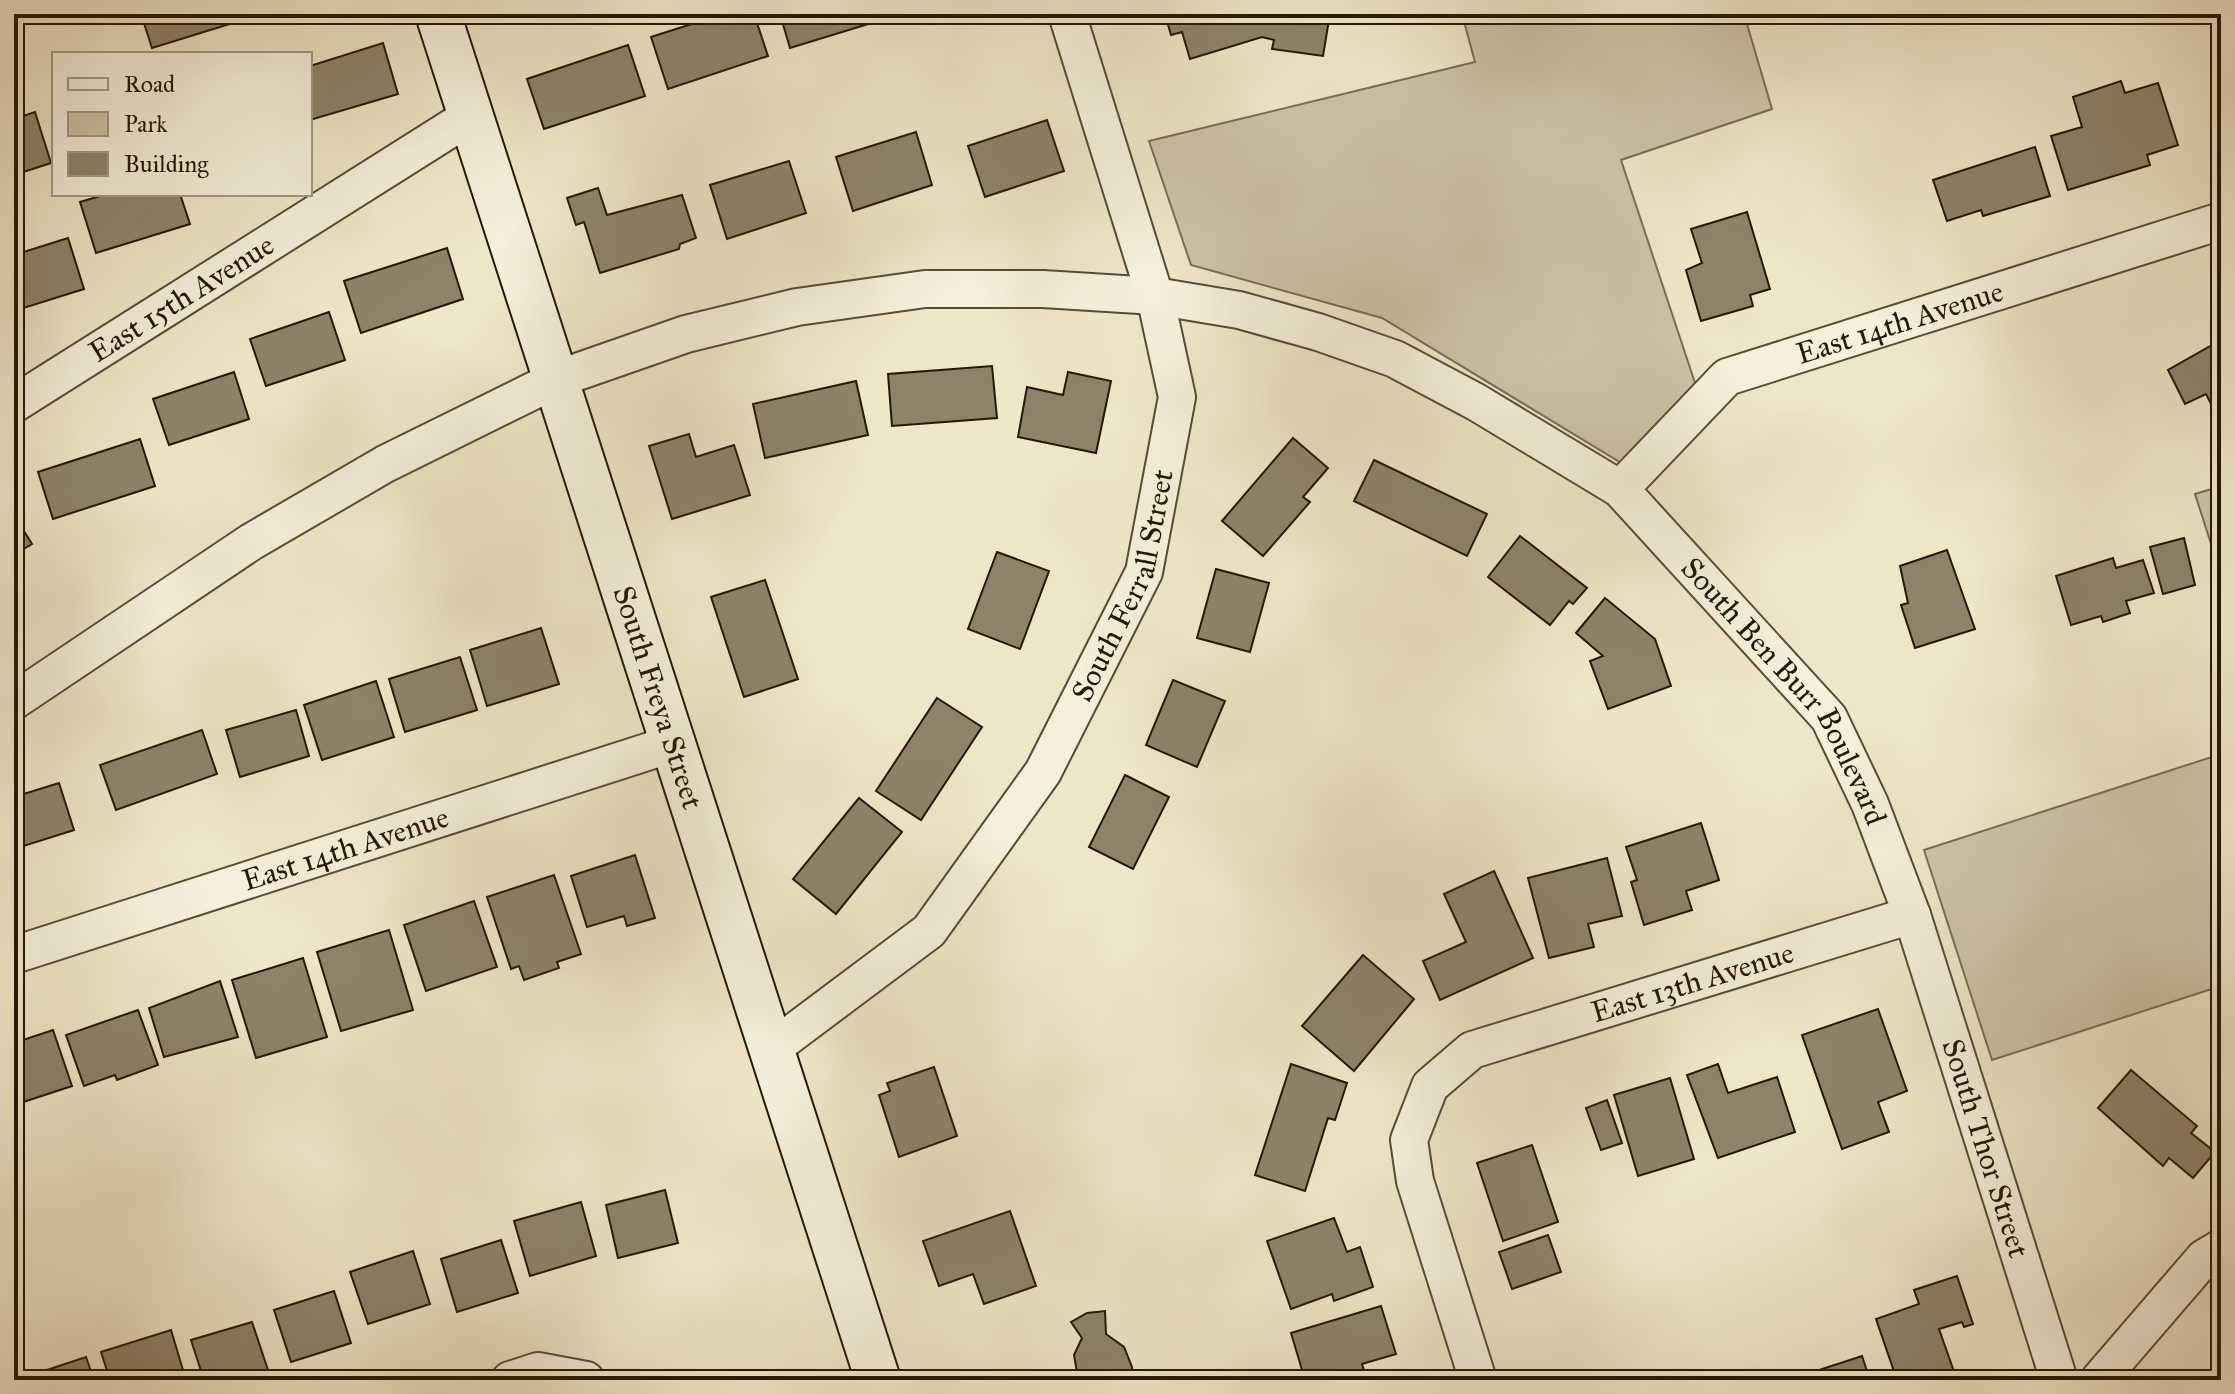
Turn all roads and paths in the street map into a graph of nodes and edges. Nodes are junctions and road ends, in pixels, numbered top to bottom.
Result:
1 (1067, 14) edge
2 (447, 16) edge
3 (472, 115) junction
4 (2221, 221) edge
5 (1155, 296) junction
6 (557, 379) junction
7 (14, 404) edge
8 (1620, 489) junction
9 (14, 701) edge
10 (675, 743) junction
11 (1912, 915) junction
12 (14, 955) edge
13 (774, 1047) junction
14 (2221, 1248) edge
15 (510, 1380) edge
16 (586, 1380) edge
17 (878, 1380) edge
18 (1478, 1380) edge
19 (2059, 1380) edge
20 (2099, 1380) edge

1 - 5 street, South Ferrall Street
2 - 3 main road, South Freya Street
3 - 6 main road, South Freya Street
3 - 7 street, East 15th Avenue
4 - 8 street, East 14th Avenue
5 - 6 street, South Ben Burr Boulevard
5 - 8 street, South Ben Burr Boulevard
5 - 13 street, South Ferrall Street
6 - 9 street, South Ben Burr Boulevard
6 - 10 main road, South Freya Street
8 - 11 street, South Ben Burr Boulevard
10 - 12 street, East 14th Avenue
10 - 13 main road, South Freya Street
11 - 18 street, East 13th Avenue
11 - 19 street, South Thor Street
13 - 17 main road, South Freya Street
14 - 20 street
15 - 16 street

